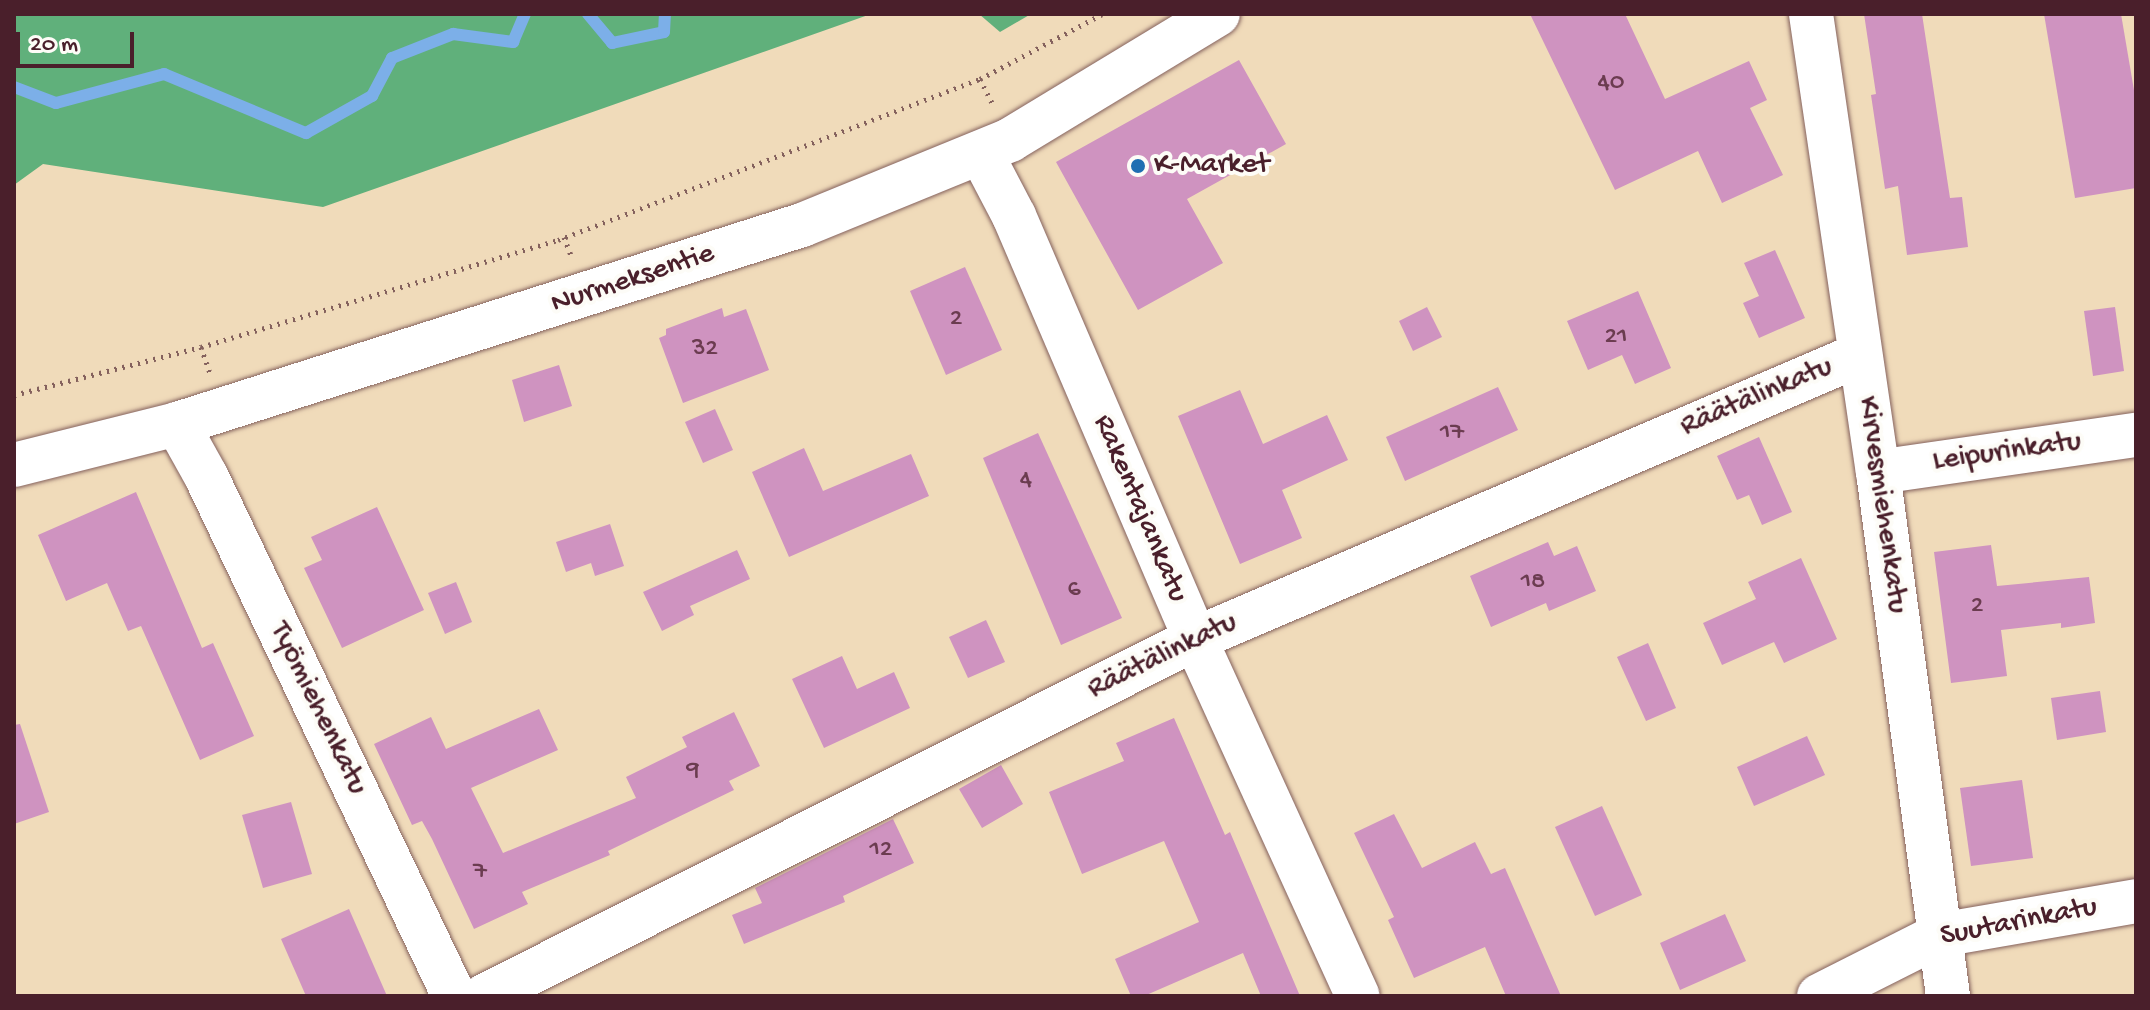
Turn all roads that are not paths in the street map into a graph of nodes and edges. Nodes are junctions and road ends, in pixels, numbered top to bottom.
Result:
1 (1218, 14) edge
2 (1811, 14) edge
3 (981, 153) junction
4 (1859, 355) junction
5 (177, 424) junction
6 (2136, 435) edge
7 (14, 465) edge
8 (1878, 472) junction
9 (1195, 639) junction
10 (2136, 901) edge
11 (1940, 935) junction
12 (454, 996) edge
13 (484, 996) edge
14 (1358, 996) edge
15 (1819, 996) edge
16 (1948, 996) edge

1 - 3 street, Nurmeksentie
2 - 4 street, Kirvesmiehenkatu
3 - 5 street, Nurmeksentie
3 - 9 street, Rakentajankatu
4 - 8 street, Kirvesmiehenkatu
4 - 9 street, Räätälinkatu
5 - 7 street, Nurmeksentie
5 - 12 street, Työmiehenkatu
6 - 8 street, Leipurinkatu
8 - 11 street, Kirvesmiehenkatu
9 - 13 street, Räätälinkatu
9 - 14 street, Rakentajankatu
10 - 11 street, Suutarinkatu
11 - 15 street, Suutarinkatu
11 - 16 street, Kirvesmiehenkatu

